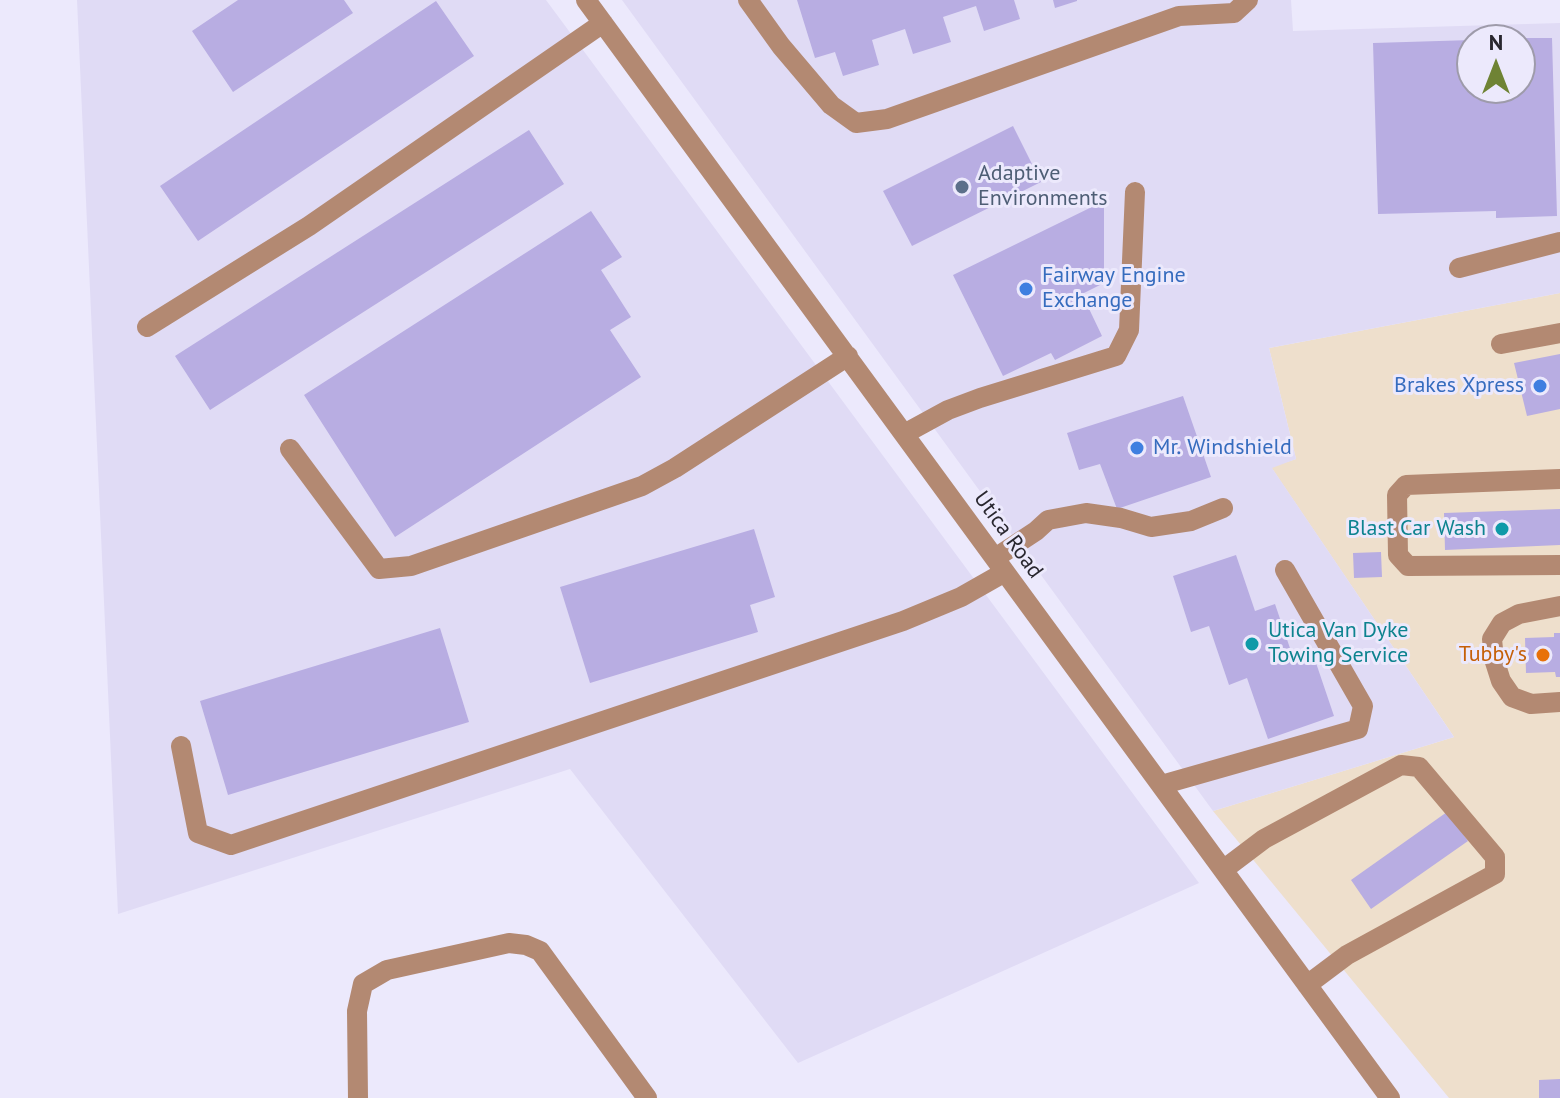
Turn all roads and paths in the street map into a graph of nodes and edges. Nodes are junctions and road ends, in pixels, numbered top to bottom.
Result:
1 (586, 0) edge
2 (748, 0) edge
3 (1248, 0) edge
4 (603, 23) junction
5 (1135, 192) dead end
6 (1560, 242) edge
7 (1459, 268) dead end
8 (147, 327) dead end
9 (1560, 333) edge
10 (1501, 344) dead end
11 (848, 356) junction
12 (904, 434) junction
13 (290, 449) dead end
14 (1560, 479) edge
15 (1223, 508) dead end
16 (1000, 565) junction
17 (1560, 565) edge
18 (1285, 570) dead end
19 (1560, 606) edge
20 (1560, 702) edge
21 (181, 746) dead end
22 (1161, 785) junction
23 (1223, 870) junction
24 (1307, 985) junction
25 (358, 1098) edge
26 (647, 1098) edge
27 (1390, 1098) edge

1 - 4 street, Utica Road
2 - 3 street
4 - 8 street
4 - 11 street, Utica Road
5 - 12 street
6 - 7 street
9 - 10 street
11 - 12 street, Utica Road
11 - 13 street
12 - 16 street, Utica Road
14 - 17 street
15 - 16 street
16 - 21 street
16 - 22 street, Utica Road
18 - 22 street
19 - 20 street
22 - 23 street, Utica Road
23 - 24 street, Utica Road
23 - 24 street
24 - 27 street, Utica Road
25 - 26 street

